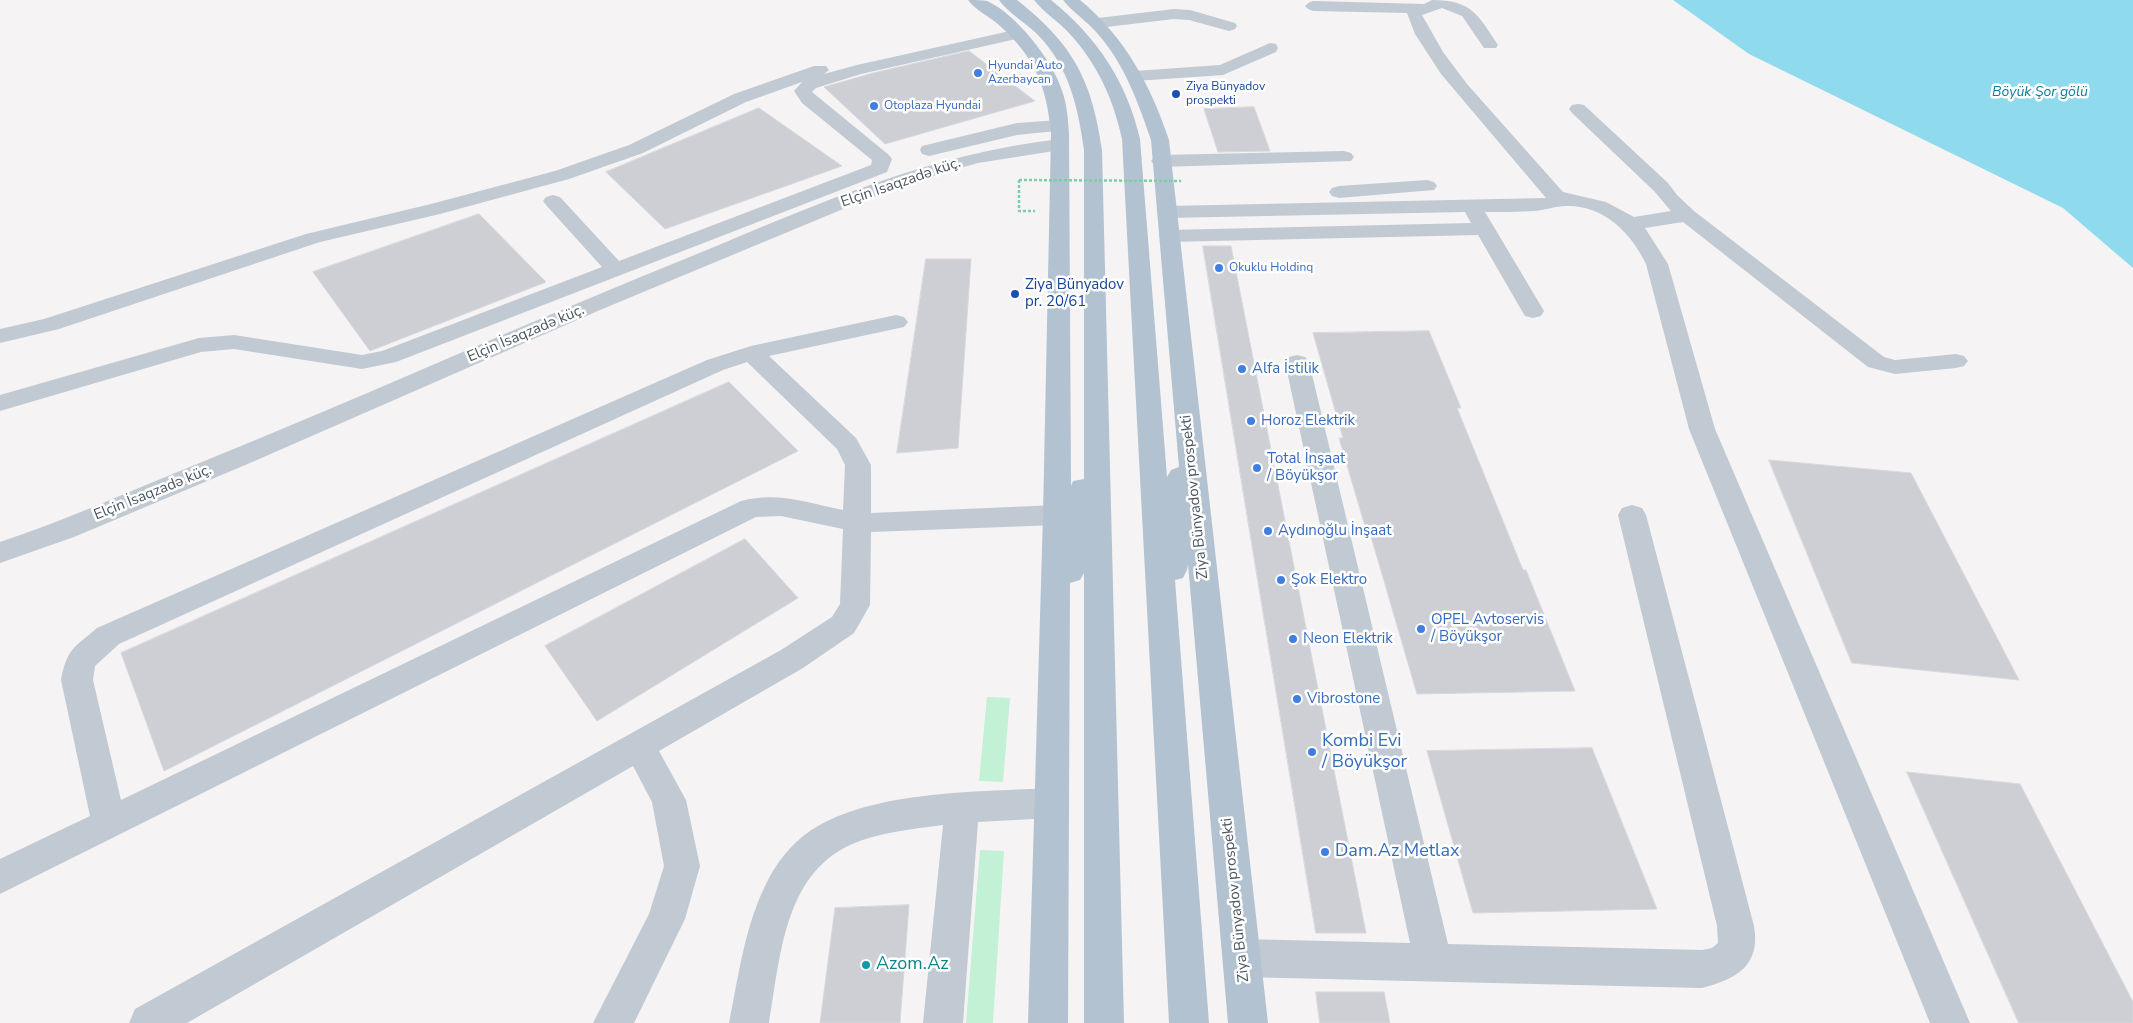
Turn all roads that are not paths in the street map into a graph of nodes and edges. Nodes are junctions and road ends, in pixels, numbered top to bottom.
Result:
1 (976, 0) edge
2 (1042, 0) edge
3 (1071, 0) edge
4 (1441, 1) edge
5 (1313, 6) dead end
6 (1424, 9) junction
7 (1012, 20) edge
8 (1098, 23) junction
9 (1229, 26) dead end
10 (1490, 45) dead end
11 (1270, 48) dead end
12 (1099, 57) junction
13 (1135, 76) junction
14 (803, 91) junction
15 (1578, 109) dead end
16 (744, 113) dead end
17 (1060, 136) junction
18 (929, 150) dead end
19 (1093, 150) junction
20 (1160, 150) junction
21 (1344, 157) dead end
22 (1428, 186) dead end
23 (1557, 197) junction
24 (553, 200) dead end
25 (1470, 206) junction
26 (1171, 208) junction
27 (1687, 215) junction
28 (1631, 224) junction
29 (1484, 229) junction
30 (615, 268) junction
31 (1534, 311) dead end
32 (896, 322) dead end
33 (0, 336) edge
34 (751, 353) junction
35 (1956, 361) dead end
36 (1297, 362) dead end
37 (0, 403) edge
38 (1186, 403) junction
39 (1096, 405) junction
40 (1057, 515) junction
41 (1632, 515) dead end
42 (858, 523) junction
43 (0, 553) edge
44 (1166, 671) junction
45 (1054, 678) junction
46 (639, 746) junction
47 (1052, 803) junction
48 (962, 809) junction
49 (109, 823) junction
50 (0, 876) edge
51 (1242, 958) junction
52 (1433, 963) junction
53 (149, 1023) edge
54 (613, 1023) edge
55 (749, 1023) edge
56 (943, 1023) edge
57 (1048, 1023) edge
58 (1104, 1023) edge
59 (1189, 1023) edge
60 (1248, 1023) edge
61 (1950, 1023) edge

1 - 7 main road
2 - 12 main road
3 - 8 main road, Ziya Bünyadov prospekti
4 - 6 street
4 - 10 street
5 - 6 street
6 - 23 street
7 - 14 street
7 - 17 main road
7 - 19 main road
7 - 19 main road
7 - 33 street
8 - 9 street
8 - 13 main road, Ziya Bünyadov prospekti
11 - 13 street
12 - 20 main road
12 - 44 main road
13 - 20 main road, Ziya Bünyadov prospekti
14 - 16 street
14 - 30 street
15 - 27 street
17 - 18 street
17 - 40 main road
17 - 43 street, Elçin İsaqzadə küç.
19 - 39 main road
20 - 21 street
20 - 26 main road, Ziya Bünyadov prospekti
22 - 26 street
23 - 25 street
23 - 28 street
24 - 30 street
25 - 26 street
25 - 29 street
26 - 29 street
26 - 38 main road, Ziya Bünyadov prospekti
27 - 28 street
27 - 35 street
28 - 61 street
29 - 31 street
30 - 37 street
32 - 34 street
34 - 42 street
34 - 49 street
36 - 52 street
38 - 44 main road
38 - 51 main road, Ziya Bünyadov prospekti
39 - 45 main road
39 - 58 main road
40 - 42 street
40 - 45 main road
41 - 52 street
42 - 46 street
42 - 49 street
44 - 59 main road
45 - 47 main road
46 - 53 street
46 - 54 street
47 - 48 street
47 - 57 main road
48 - 55 street
48 - 56 street
49 - 50 street
51 - 52 street
51 - 60 main road, Ziya Bünyadov prospekti

